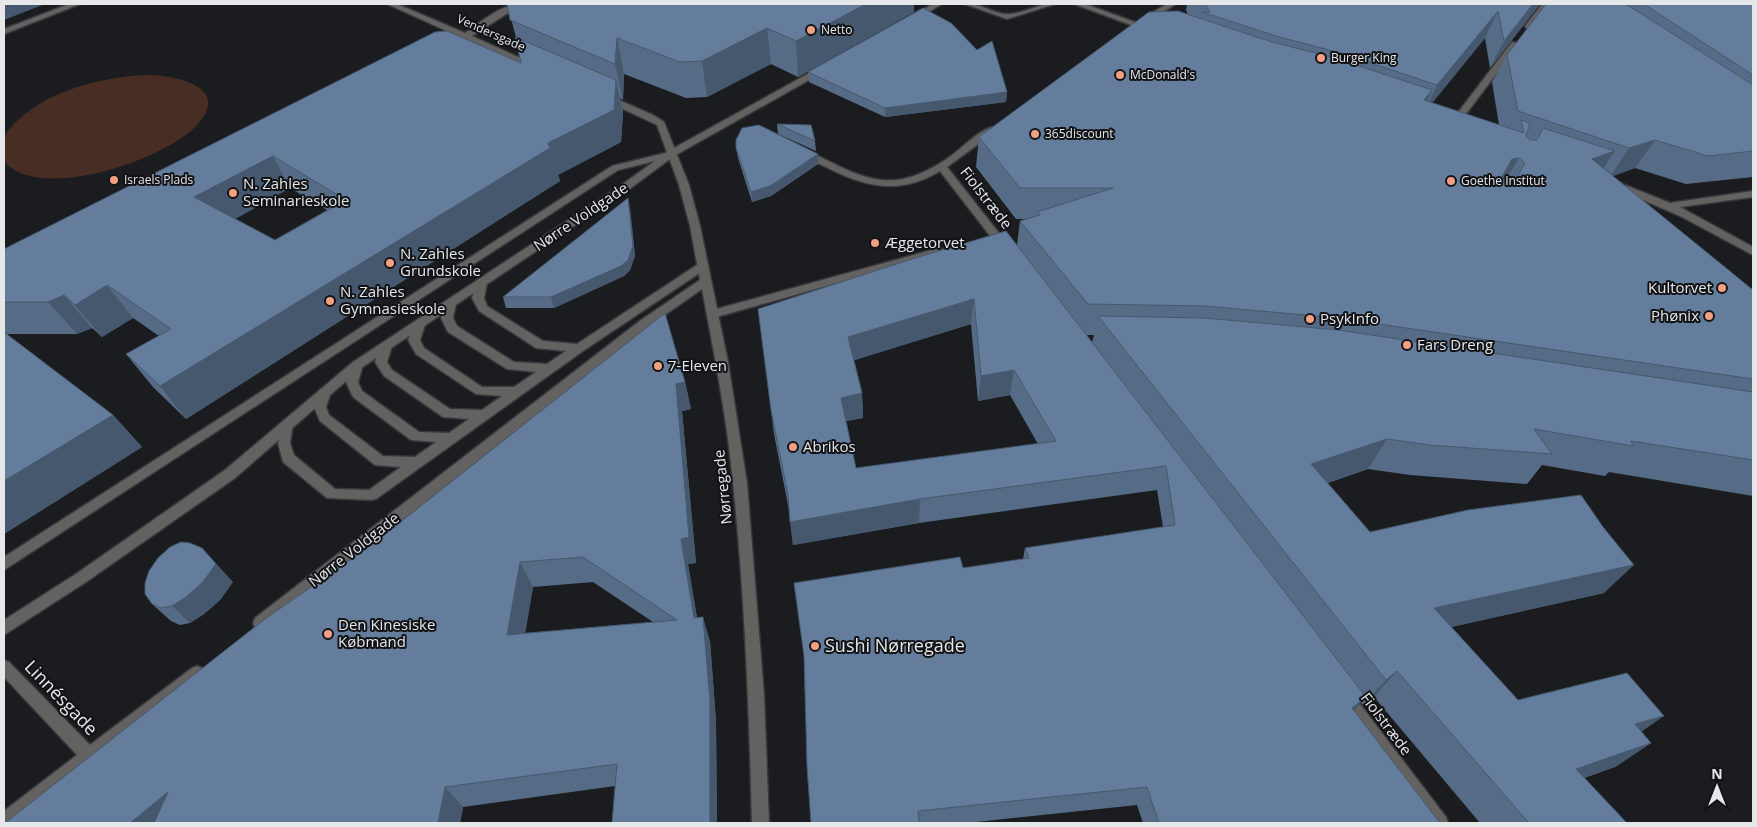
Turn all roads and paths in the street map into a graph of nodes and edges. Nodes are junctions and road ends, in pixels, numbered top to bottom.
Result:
1 (76, 4) edge
2 (391, 4) edge
3 (518, 4) edge
4 (938, 4) edge
5 (969, 4) edge
6 (1051, 4) edge
7 (1078, 4) edge
8 (1172, 4) edge
9 (1546, 4) edge
10 (905, 22) edge
11 (1137, 24) junction
12 (1129, 30) edge
13 (4, 32) edge
14 (1162, 33) edge
15 (466, 36) junction
16 (452, 45) edge
17 (829, 65) edge
18 (547, 72) edge
19 (599, 94) edge
20 (1002, 123) edge
21 (1451, 127) edge
22 (796, 148) edge
23 (671, 154) junction
24 (942, 167) junction
25 (1608, 182) edge
26 (1753, 194) edge
27 (1668, 206) junction
28 (947, 249) edge
29 (1753, 251) edge
30 (1012, 258) edge
31 (703, 265) junction
32 (706, 281) junction
33 (481, 283) junction
34 (450, 304) junction
35 (713, 314) junction
36 (419, 324) junction
37 (386, 346) junction
38 (579, 348) junction
39 (357, 365) junction
40 (550, 369) junction
41 (324, 392) junction
42 (516, 392) junction
43 (484, 415) junction
44 (287, 424) junction
45 (452, 438) junction
46 (418, 462) junction
47 (4, 564) edge
48 (4, 628) edge
49 (246, 634) edge
50 (207, 665) edge
51 (4, 667) edge
52 (1339, 689) edge
53 (89, 756) junction
54 (4, 821) edge
55 (761, 823) edge
56 (1440, 823) edge

1 - 13 street
2 - 15 street, Vendersgade
3 - 15 street
4 - 10 street
5 - 6 street
7 - 11 street
8 - 11 street
9 - 21 street
11 - 12 street
11 - 14 street
15 - 16 street
15 - 18 street, Vendersgade
17 - 23 street, Nørre Voldgade
19 - 23 street
20 - 24 street
22 - 24 street
23 - 31 street, Nørregade
23 - 33 street, Nørre Voldgade
23 - 47 street, Nørre Voldgade
24 - 30 street, Fiolstræde
25 - 27 street
26 - 27 street
27 - 29 street
28 - 35 street
31 - 32 street, Nørregade
31 - 38 street
32 - 35 street, Nørregade
32 - 49 street, Nørre Voldgade
33 - 34 street, Nørre Voldgade
33 - 38 street
34 - 36 street, Nørre Voldgade
34 - 40 street
35 - 55 street, Nørregade
36 - 37 street, Nørre Voldgade
36 - 42 street
37 - 39 street, Nørre Voldgade
37 - 43 street
38 - 40 street
39 - 41 street, Nørre Voldgade
39 - 45 street
40 - 42 street
41 - 44 street, Nørre Voldgade
41 - 46 street
42 - 43 street
43 - 45 street
44 - 46 street
44 - 48 street, Nørre Voldgade
45 - 46 street
50 - 53 street
51 - 53 street, Linnésgade
52 - 56 street, Fiolstræde
53 - 54 street

